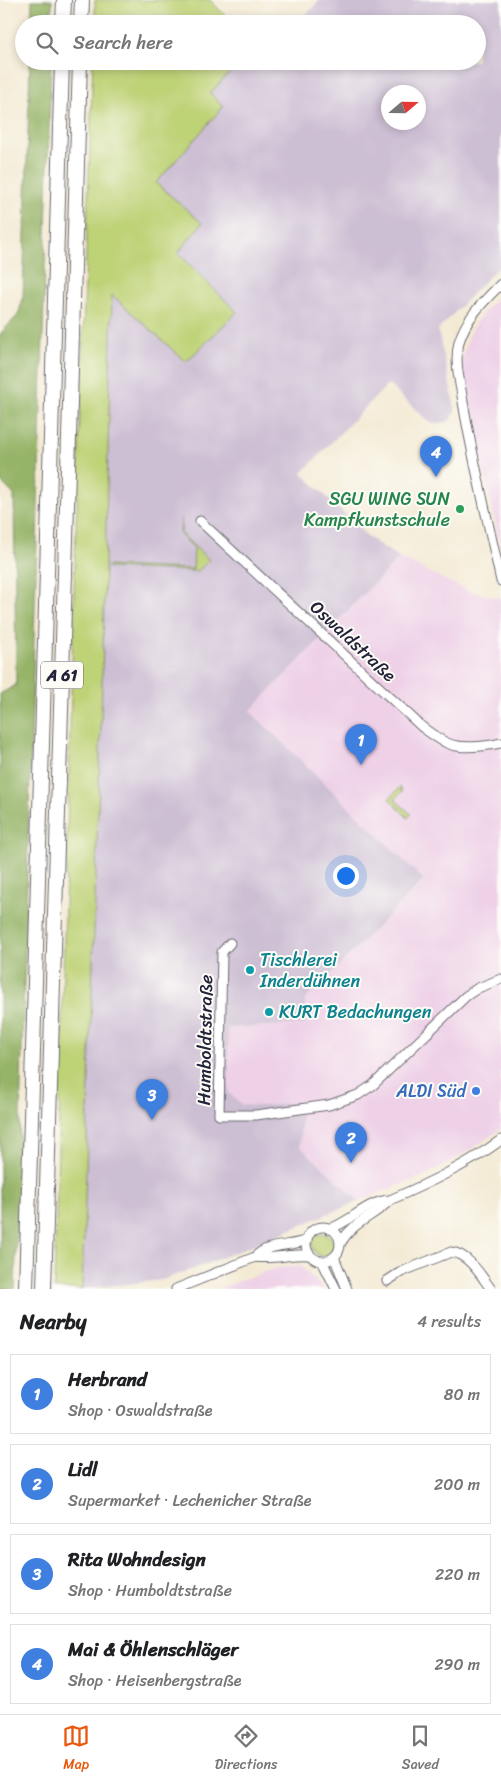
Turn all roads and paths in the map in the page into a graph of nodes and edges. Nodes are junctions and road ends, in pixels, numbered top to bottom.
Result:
1 (64, 0) edge
2 (82, 0) edge
3 (63, 15) edge
4 (81, 15) edge
5 (62, 70) edge
6 (80, 70) edge
7 (501, 284) edge
8 (200, 520) dead end
9 (501, 581) edge
10 (501, 743) edge
11 (230, 943) dead end
12 (501, 979) edge
13 (501, 1140) edge
14 (390, 1200) junction
15 (329, 1229) junction
16 (307, 1240) junction
17 (340, 1244) junction
18 (310, 1255) junction
19 (255, 1257) junction
20 (334, 1257) junction
21 (322, 1261) junction
22 (387, 1281) dead end
23 (26, 1289) edge
24 (44, 1289) edge
25 (176, 1289) edge
26 (336, 1289) edge
27 (346, 1289) edge
28 (491, 1289) edge

1 - 3 highway
2 - 4 highway
5 - 23 highway, A 61
6 - 24 highway, A 61
7 - 9 street
8 - 10 street, Oswaldstraße
11 - 12 street, Humboldtstraße
13 - 14 street
14 - 15 street
14 - 17 street
15 - 16 street
15 - 17 street
16 - 18 street
16 - 19 street
17 - 20 street
18 - 19 street
18 - 21 street
19 - 25 street
20 - 21 street
20 - 27 street
21 - 26 street
22 - 28 street

